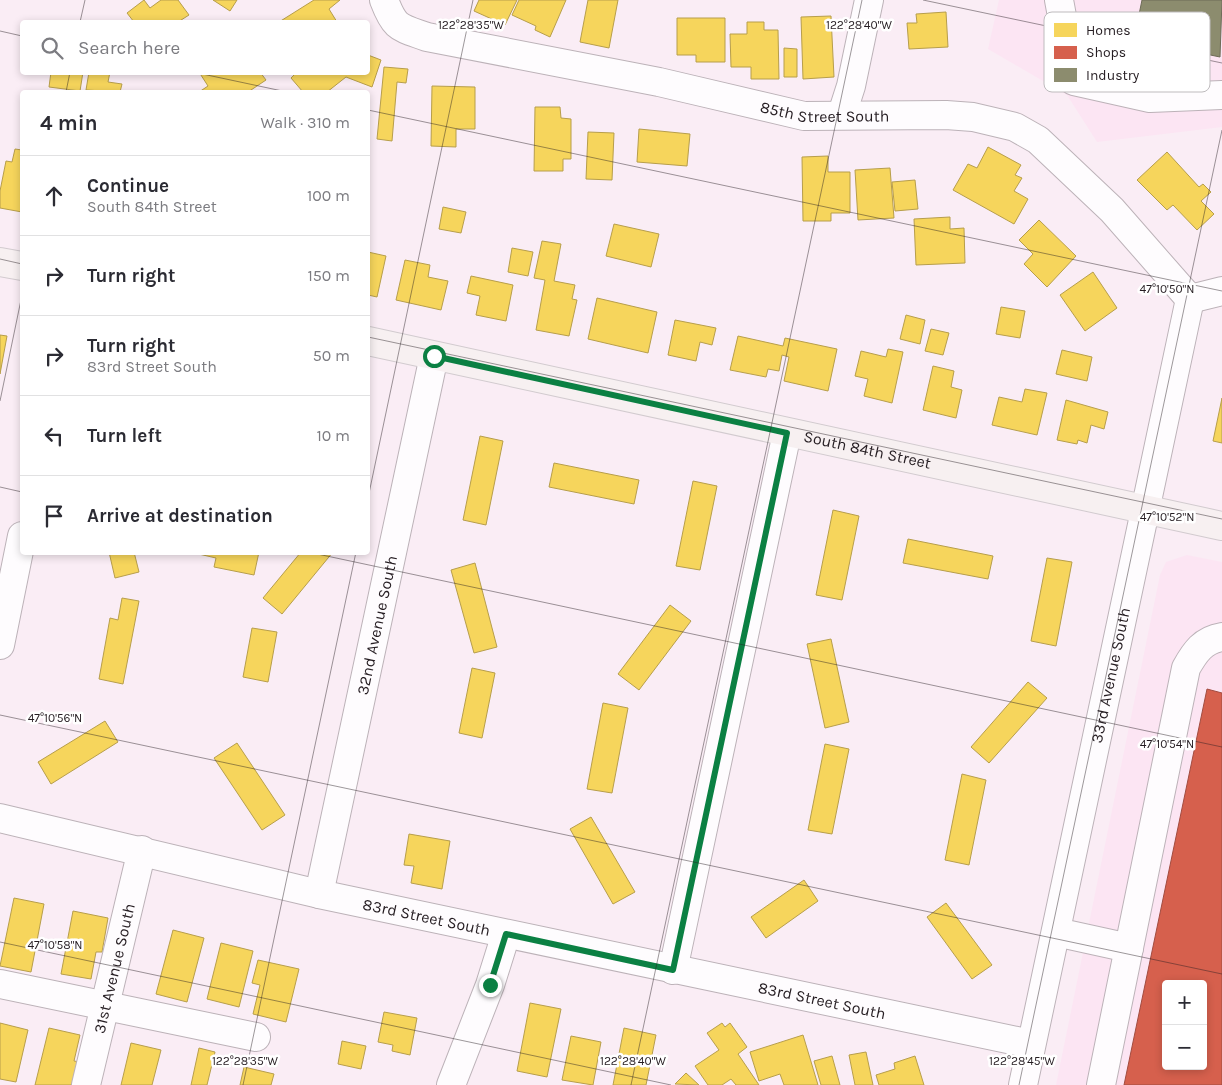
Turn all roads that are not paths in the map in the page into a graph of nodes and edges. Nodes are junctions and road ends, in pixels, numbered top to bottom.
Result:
1 (384, 0) edge
2 (869, 0) edge
3 (1123, 92) edge
4 (1222, 95) edge
5 (842, 114) junction
6 (0, 262) edge
7 (20, 266) edge
8 (1222, 291) edge
9 (1190, 298) junction
10 (370, 341) edge
11 (434, 356) junction
12 (787, 433) junction
13 (1144, 509) junction
14 (1222, 526) edge
15 (20, 546) edge
16 (1222, 637) edge
17 (0, 645) edge
18 (0, 818) edge
19 (142, 850) junction
20 (319, 894) junction
21 (1056, 932) junction
22 (506, 934) junction
23 (1129, 948) junction
24 (673, 970) junction
25 (0, 984) edge
26 (106, 1006) junction
27 (256, 1037) dead end
28 (1031, 1044) junction
29 (454, 1084) edge
30 (86, 1085) edge
31 (1023, 1085) edge
32 (1101, 1085) edge

1 - 5 street, 85th Street South
2 - 5 street
3 - 4 street
5 - 9 street, 85th Street South
6 - 7 main road
8 - 9 street
9 - 13 street, 33rd Avenue South
10 - 11 main road, South 84th Street
11 - 12 main road, South 84th Street
11 - 20 street, 32nd Avenue South
12 - 13 main road, South 84th Street
12 - 24 street
13 - 14 main road, South 84th Street
13 - 21 street, 33rd Avenue South
15 - 17 street
16 - 23 street
18 - 19 street, 83rd Street South
19 - 20 street, 83rd Street South
19 - 26 street, 31st Avenue South
20 - 22 street, 83rd Street South
21 - 23 street
21 - 28 street, 33rd Avenue South
22 - 24 street, 83rd Street South
22 - 29 street
23 - 32 street
24 - 28 street, 83rd Street South
25 - 26 street
26 - 27 street
26 - 30 street, 31st Avenue South
28 - 31 street, 33rd Avenue South

